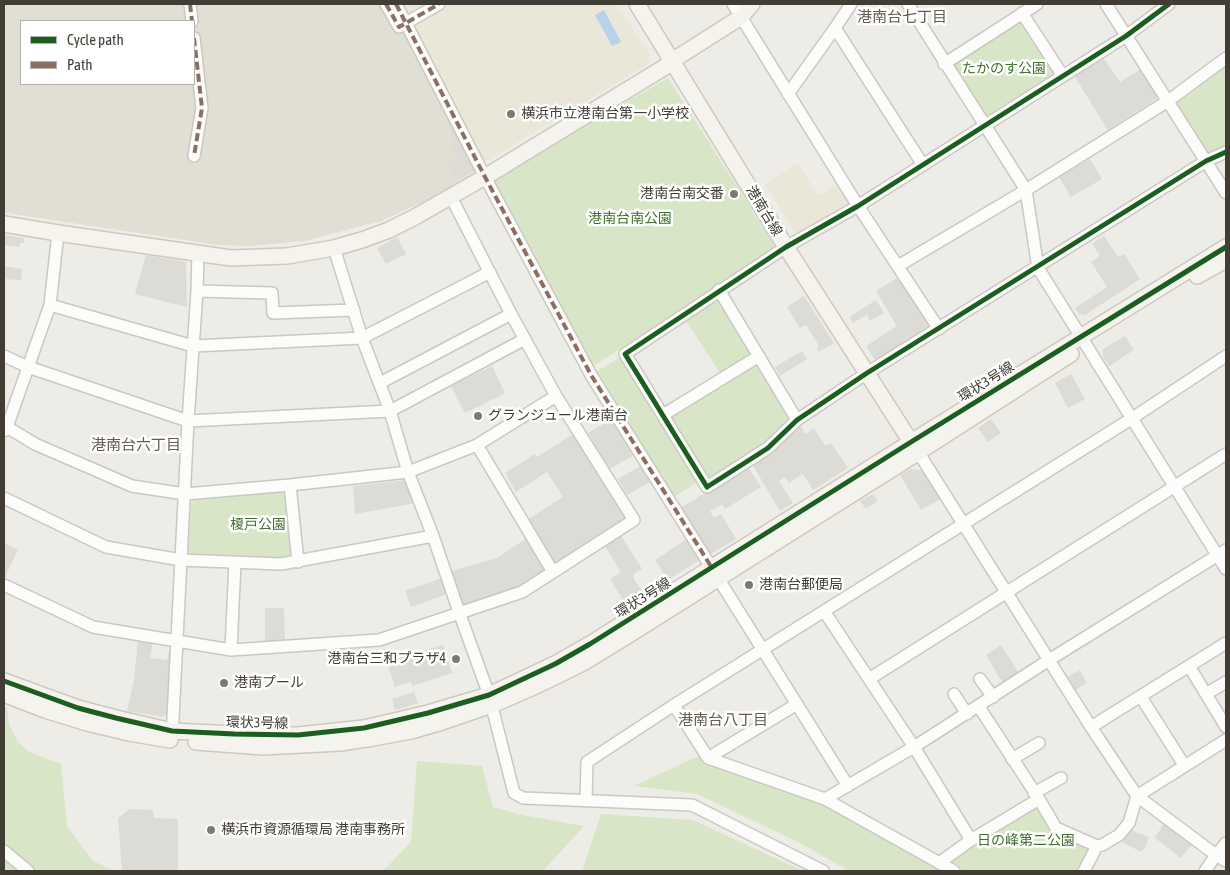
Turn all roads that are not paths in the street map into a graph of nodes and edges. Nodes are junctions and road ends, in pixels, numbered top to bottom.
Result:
1 (190, 4) edge
2 (386, 4) edge
3 (396, 4) edge
4 (439, 4) edge
5 (637, 4) edge
6 (733, 4) edge
7 (752, 4) edge
8 (851, 4) edge
9 (908, 4) edge
10 (1036, 4) edge
11 (1106, 4) edge
12 (1168, 4) edge
13 (1022, 13) junction
14 (741, 17) junction
15 (192, 20) edge
16 (406, 22) junction
17 (835, 28) junction
18 (1126, 36) junction
19 (195, 47) edge
20 (1226, 58) edge
21 (673, 62) junction
22 (944, 64) junction
23 (1063, 76) junction
24 (788, 94) junction
25 (1168, 101) junction
26 (986, 125) junction
27 (1226, 152) edge
28 (194, 156) dead end
29 (1206, 161) junction
30 (923, 164) junction
31 (485, 177) junction
32 (1026, 190) junction
33 (1226, 193) edge
34 (451, 197) junction
35 (858, 206) junction
36 (4, 224) edge
37 (58, 234) junction
38 (786, 247) junction
39 (1226, 247) edge
40 (334, 248) junction
41 (198, 253) junction
42 (1226, 260) edge
43 (898, 266) junction
44 (1038, 268) junction
45 (490, 272) junction
46 (719, 290) junction
47 (197, 291) junction
48 (50, 305) junction
49 (354, 310) junction
50 (511, 314) junction
51 (939, 329) junction
52 (362, 338) junction
53 (525, 339) junction
54 (1082, 341) junction
55 (193, 346) junction
56 (4, 356) edge
57 (758, 356) junction
58 (1226, 356) edge
59 (28, 367) junction
60 (867, 374) junction
61 (380, 383) junction
62 (556, 396) junction
63 (390, 411) junction
64 (663, 415) junction
65 (1131, 419) junction
66 (797, 420) junction
67 (188, 421) junction
68 (5, 429) edge
69 (477, 445) junction
70 (915, 447) junction
71 (1226, 454) edge
72 (408, 472) junction
73 (290, 485) junction
74 (1174, 486) junction
75 (185, 494) junction
76 (4, 498) edge
77 (963, 525) junction
78 (433, 536) junction
79 (1222, 553) edge
80 (181, 560) junction
81 (235, 562) junction
82 (298, 562) junction
83 (1226, 569) edge
84 (553, 572) junction
85 (715, 573) junction
86 (4, 585) edge
87 (1006, 593) junction
88 (824, 611) junction
89 (459, 612) junction
90 (177, 641) junction
91 (1226, 643) edge
92 (762, 649) junction
93 (231, 650) junction
94 (1049, 660) junction
95 (1189, 666) junction
96 (869, 679) junction
97 (980, 679) dead end
98 (4, 681) edge
99 (1226, 682) edge
100 (4, 694) edge
101 (954, 694) dead end
102 (1206, 694) junction
103 (1141, 697) junction
104 (993, 698) junction
105 (491, 700) junction
106 (797, 704) junction
107 (674, 705) junction
108 (979, 707) junction
109 (967, 714) junction
110 (1091, 727) junction
111 (1226, 727) edge
112 (172, 735) junction
113 (1226, 740) edge
114 (1039, 743) dead end
115 (914, 747) junction
116 (708, 758) junction
117 (1012, 759) junction
118 (1184, 766) junction
119 (1060, 778) dead end
120 (848, 786) junction
121 (1036, 796) junction
122 (1137, 796) junction
123 (825, 799) junction
124 (586, 800) junction
125 (971, 840) junction
126 (1226, 843) edge
127 (1096, 846) junction
128 (4, 851) edge
129 (1216, 855) junction
130 (1226, 861) edge
131 (939, 863) junction
132 (28, 871) edge
133 (822, 871) edge
134 (954, 871) edge
135 (1084, 871) edge
136 (1205, 871) edge

1 - 15 street
2 - 16 street
3 - 16 street
4 - 16 street
5 - 21 street, 港南台線
6 - 14 street
7 - 14 street
8 - 17 street
9 - 22 street
10 - 13 street
11 - 18 street
12 - 18 street
13 - 22 street
13 - 23 street
14 - 21 street
14 - 24 street
16 - 31 street
17 - 24 street
17 - 30 street
18 - 23 street
18 - 25 street
19 - 28 street
20 - 25 street
21 - 31 street
21 - 38 street, 港南台線
22 - 26 street
23 - 26 street
24 - 35 street
25 - 29 street
25 - 32 street
26 - 30 street
26 - 32 street
27 - 29 street
29 - 33 street
29 - 44 street
30 - 35 street
31 - 34 street
31 - 85 street
32 - 43 street
32 - 44 street
34 - 40 street
34 - 45 street
35 - 38 street
35 - 43 street
36 - 37 street
37 - 41 street
37 - 48 street
38 - 46 street
38 - 60 street, 港南台線
39 - 54 street, 環状3号線
40 - 41 street
40 - 49 street
41 - 47 street
42 - 54 street, 環状3号線
43 - 51 street
44 - 51 street
44 - 54 street
45 - 50 street
45 - 52 street
46 - 57 street
46 - 64 street
47 - 49 street
47 - 55 street
48 - 55 street
48 - 59 street
49 - 52 street
50 - 53 street
50 - 61 street
51 - 60 street
52 - 55 street
52 - 61 street
53 - 62 street
53 - 63 street
54 - 65 street
54 - 70 street, 環状3号線
55 - 67 street
56 - 59 street
57 - 64 street
57 - 66 street
58 - 65 street
59 - 67 street
59 - 68 street
60 - 66 street
60 - 70 street, 港南台線
61 - 63 street
62 - 69 street
62 - 84 street
63 - 67 street
63 - 72 street
64 - 66 street
65 - 74 street
65 - 77 street
67 - 75 street
68 - 75 street
69 - 72 street
69 - 84 street
70 - 77 street
70 - 85 street, 環状3号線
71 - 74 street
72 - 73 street
72 - 78 street
73 - 75 street
73 - 82 street
74 - 79 street
74 - 87 street
75 - 80 street
76 - 80 street
77 - 87 street
77 - 88 street
78 - 82 street
78 - 89 street
79 - 83 street
79 - 94 street
80 - 81 street
80 - 90 street
81 - 82 street
81 - 93 street
84 - 89 street
85 - 92 street
85 - 105 street, 環状3号線
86 - 90 street
87 - 94 street
87 - 96 street
88 - 92 street
88 - 96 street
89 - 93 street
89 - 105 street
90 - 93 street
90 - 112 street
91 - 95 street
92 - 106 street
92 - 107 street
94 - 104 street
94 - 110 street
95 - 102 street
95 - 103 street
96 - 115 street
97 - 104 street
98 - 112 street, 環状3号線
99 - 102 street
100 - 112 street, 環状3号線
101 - 109 street
102 - 111 street
103 - 110 street
103 - 118 street
104 - 108 street
105 - 112 street, 環状3号線
105 - 124 street
106 - 116 street
106 - 120 street
107 - 116 street
107 - 124 street
108 - 109 street
108 - 117 street
109 - 115 street
110 - 122 street
113 - 118 street
114 - 117 street
115 - 120 street
115 - 125 street
116 - 123 street
117 - 121 street
118 - 122 street
119 - 121 street
120 - 123 street
121 - 125 street
121 - 127 street
122 - 127 street
122 - 129 street
123 - 131 street
124 - 133 street
125 - 131 street
126 - 129 street
127 - 135 street
128 - 132 street
129 - 130 street
129 - 136 street
131 - 134 street

